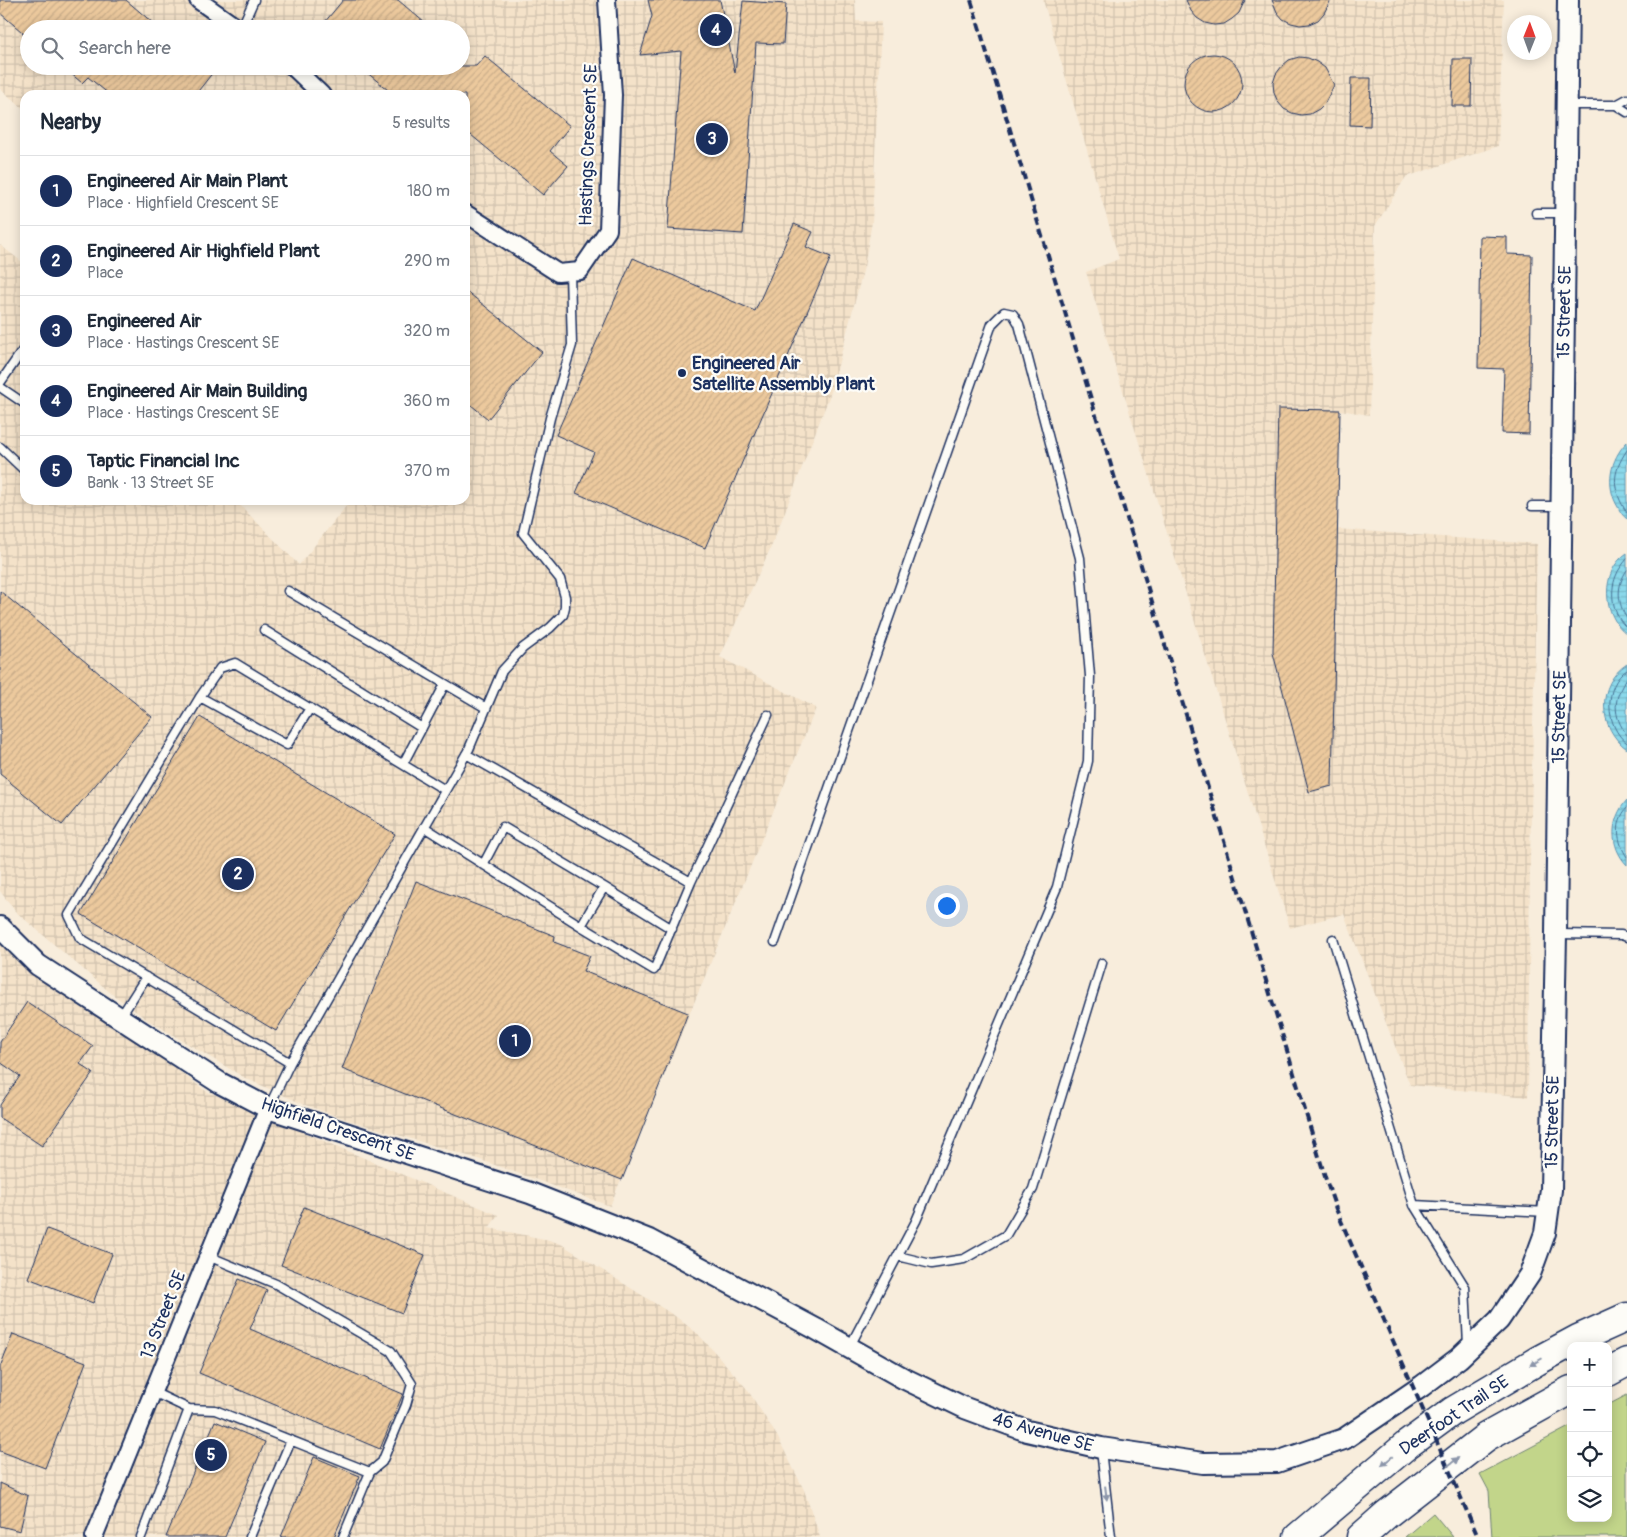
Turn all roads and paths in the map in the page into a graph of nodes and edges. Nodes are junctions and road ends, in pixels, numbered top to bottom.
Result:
1 (198, 0) edge
2 (254, 0) edge
3 (607, 0) edge
4 (1568, 0) edge
5 (227, 20) edge
6 (244, 20) edge
7 (301, 75) edge
8 (317, 90) edge
9 (1627, 98) edge
10 (1566, 105) junction
11 (1616, 105) junction
12 (1627, 112) edge
13 (1536, 213) dead end
14 (1565, 213) junction
15 (470, 216) edge
16 (570, 272) junction
17 (20, 354) edge
18 (0, 383) edge
19 (0, 387) edge
20 (20, 401) edge
21 (0, 447) edge
22 (20, 466) edge
23 (1532, 506) dead end
24 (1561, 506) junction
25 (288, 591) dead end
26 (264, 630) dead end
27 (445, 684) junction
28 (200, 697) junction
29 (310, 708) junction
30 (486, 708) junction
31 (768, 715) dead end
32 (422, 728) junction
33 (466, 754) junction
34 (403, 764) junction
35 (445, 790) junction
36 (424, 827) junction
37 (483, 865) junction
38 (691, 882) junction
39 (604, 887) junction
40 (580, 926) junction
41 (0, 927) edge
42 (672, 929) junction
43 (1556, 934) junction
44 (1627, 937) edge
45 (1333, 939) dead end
46 (775, 942) dead end
47 (1102, 963) dead end
48 (146, 977) junction
49 (120, 1018) junction
50 (290, 1063) junction
51 (268, 1108) junction
52 (1414, 1205) junction
53 (1548, 1212) junction
54 (208, 1256) junction
55 (898, 1256) junction
56 (682, 1258) joint
57 (1627, 1317) edge
58 (849, 1348) junction
59 (1468, 1349) junction
60 (1627, 1362) edge
61 (1612, 1370) edge
62 (1422, 1386) joint
63 (153, 1392) junction
64 (1567, 1392) edge
65 (189, 1409) junction
66 (291, 1440) junction
67 (1101, 1448) junction
68 (370, 1472) junction
69 (94, 1537) edge
70 (141, 1537) edge
71 (250, 1537) edge
72 (343, 1537) edge
73 (1111, 1537) edge
74 (1298, 1537) edge
75 (1360, 1537) edge

1 - 5 street
2 - 6 lane
3 - 16 street, Hastings Crescent SE
4 - 10 street, 15 Street SE
7 - 8 street
9 - 11 lane
10 - 11 lane
10 - 14 street, 15 Street SE
11 - 12 lane
13 - 14 lane
14 - 24 street, 15 Street SE
15 - 16 street
16 - 30 lane
17 - 18 lane
19 - 20 lane
21 - 22 lane
23 - 24 lane
24 - 43 street, 15 Street SE
25 - 27 lane
26 - 32 lane
27 - 30 lane
27 - 32 lane
28 - 29 lane
28 - 29 lane
28 - 48 lane
29 - 34 lane
30 - 33 lane
31 - 38 lane
32 - 34 lane
33 - 35 lane
33 - 38 lane
34 - 35 lane
35 - 36 lane
36 - 37 lane
36 - 50 lane
37 - 39 lane
37 - 40 lane
38 - 42 lane
39 - 40 lane
39 - 42 lane
40 - 42 lane
41 - 49 street, Highfield Crescent SE
43 - 44 lane
43 - 53 street, 15 Street SE
45 - 52 lane
46 - 55 lane
47 - 55 lane
48 - 49 lane
48 - 50 lane
49 - 51 street, Highfield Crescent SE
50 - 51 lane
51 - 54 street, 13 Street SE
51 - 56 street, Highfield Crescent SE
52 - 53 lane
52 - 59 lane
53 - 59 street, 15 Street SE
54 - 63 street, 13 Street SE
54 - 68 lane
55 - 58 lane
56 - 58 street, 46 Avenue SE
57 -> 74 highway, Deerfoot Trail SE
58 - 67 street, 46 Avenue SE
59 - 62 street, 15 Street SE
60 - 61 highway
62 - 67 street, 46 Avenue SE
63 - 65 lane
63 - 69 street, 13 Street SE
75 -> 64 highway, Deerfoot Trail SE
65 - 66 lane
65 - 70 lane
66 - 68 lane
66 - 71 lane
67 -> 73 lane
68 - 72 lane

